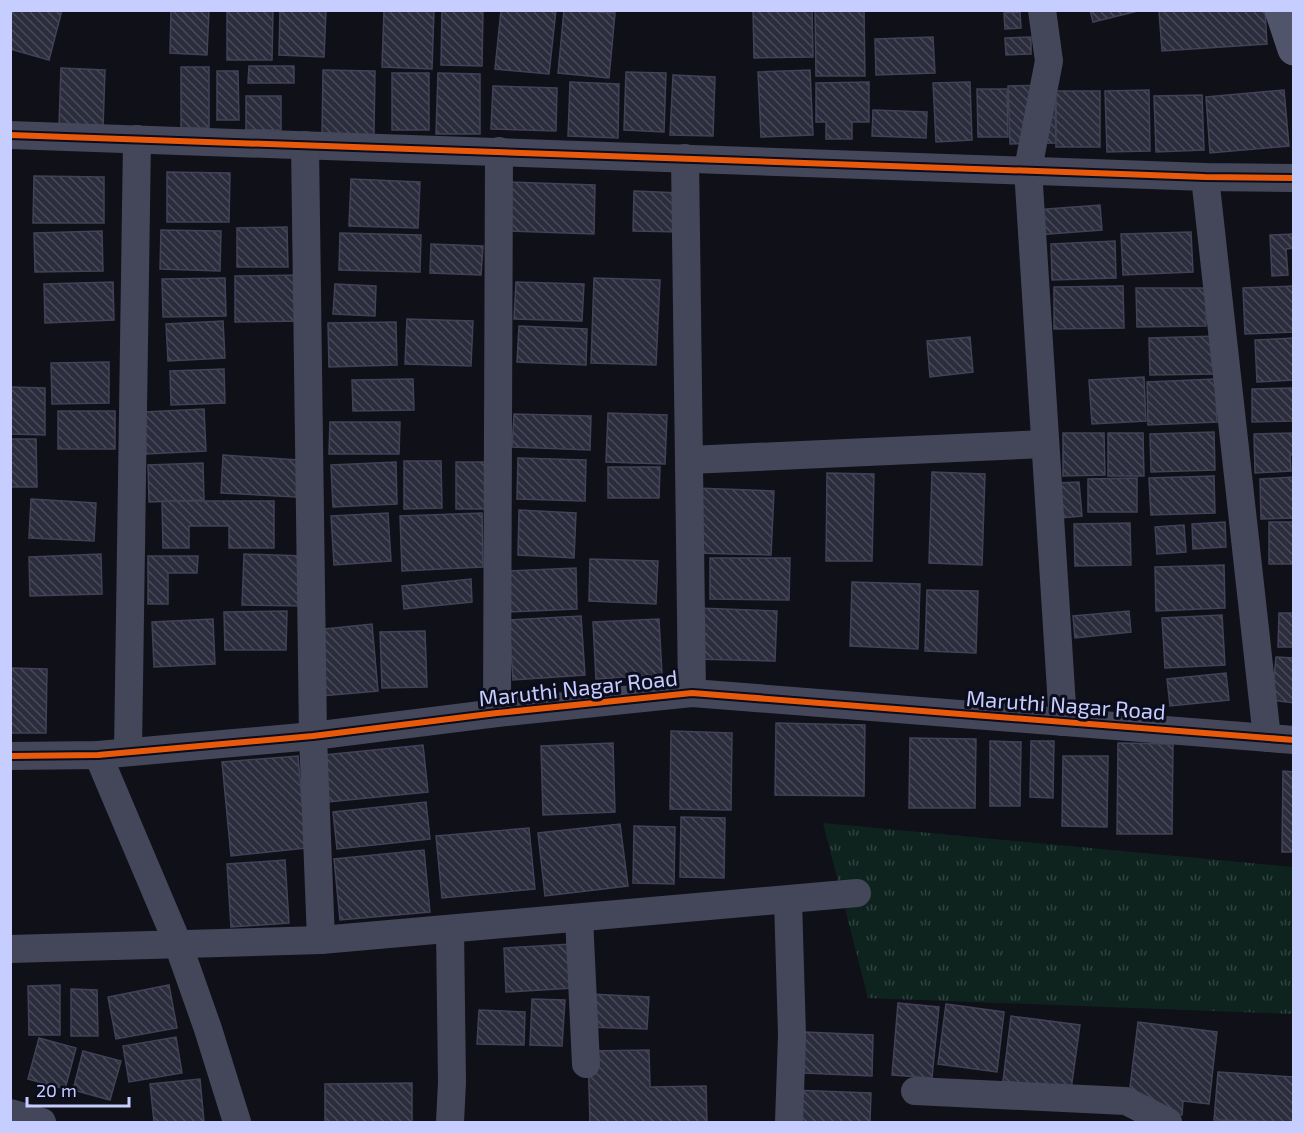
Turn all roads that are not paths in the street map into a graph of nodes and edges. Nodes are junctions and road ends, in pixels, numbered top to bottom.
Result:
1 (1042, 10) edge
2 (1281, 10) edge
3 (1293, 49) edge
4 (10, 135) edge
5 (137, 139) junction
6 (305, 145) junction
7 (500, 152) junction
8 (685, 158) junction
9 (1028, 169) junction
10 (1205, 177) junction
11 (1293, 178) edge
12 (1045, 444) junction
13 (689, 460) junction
14 (692, 693) junction
15 (497, 713) junction
16 (1063, 722) junction
17 (313, 736) junction
18 (1280, 739) edge
19 (128, 753) junction
20 (98, 755) junction
21 (10, 756) edge
22 (857, 893) dead end
23 (788, 900) junction
24 (579, 918) junction
25 (450, 929) junction
26 (321, 940) junction
27 (178, 944) junction
28 (10, 949) edge
29 (586, 1064) dead end
30 (915, 1090) dead end
31 (10, 1113) edge
32 (42, 1122) edge
33 (237, 1122) edge
34 (450, 1122) edge
35 (789, 1122) edge
36 (1168, 1122) edge

1 - 9 street
2 - 3 main road
4 - 5 street
5 - 6 street
5 - 19 street
6 - 7 street
6 - 17 street
7 - 8 street
7 - 15 street
8 - 9 street
8 - 13 street
9 - 10 street
9 - 12 street
10 - 11 street
10 - 18 street
12 - 13 street
12 - 16 street
13 - 14 street
14 - 15 street, Maruthi Nagar Road
14 - 16 street, Maruthi Nagar Road
15 - 17 street, Maruthi Nagar Road
16 - 18 street, Maruthi Nagar Road
17 - 19 street, Maruthi Nagar Road
17 - 26 street
19 - 20 street, Maruthi Nagar Road
20 - 21 street, Maruthi Nagar Road
20 - 27 street
22 - 23 street
23 - 24 street
23 - 35 street
24 - 25 street
24 - 29 street
25 - 26 street
25 - 34 street
26 - 27 street
27 - 28 street
27 - 33 street
30 - 36 street
31 - 32 street

